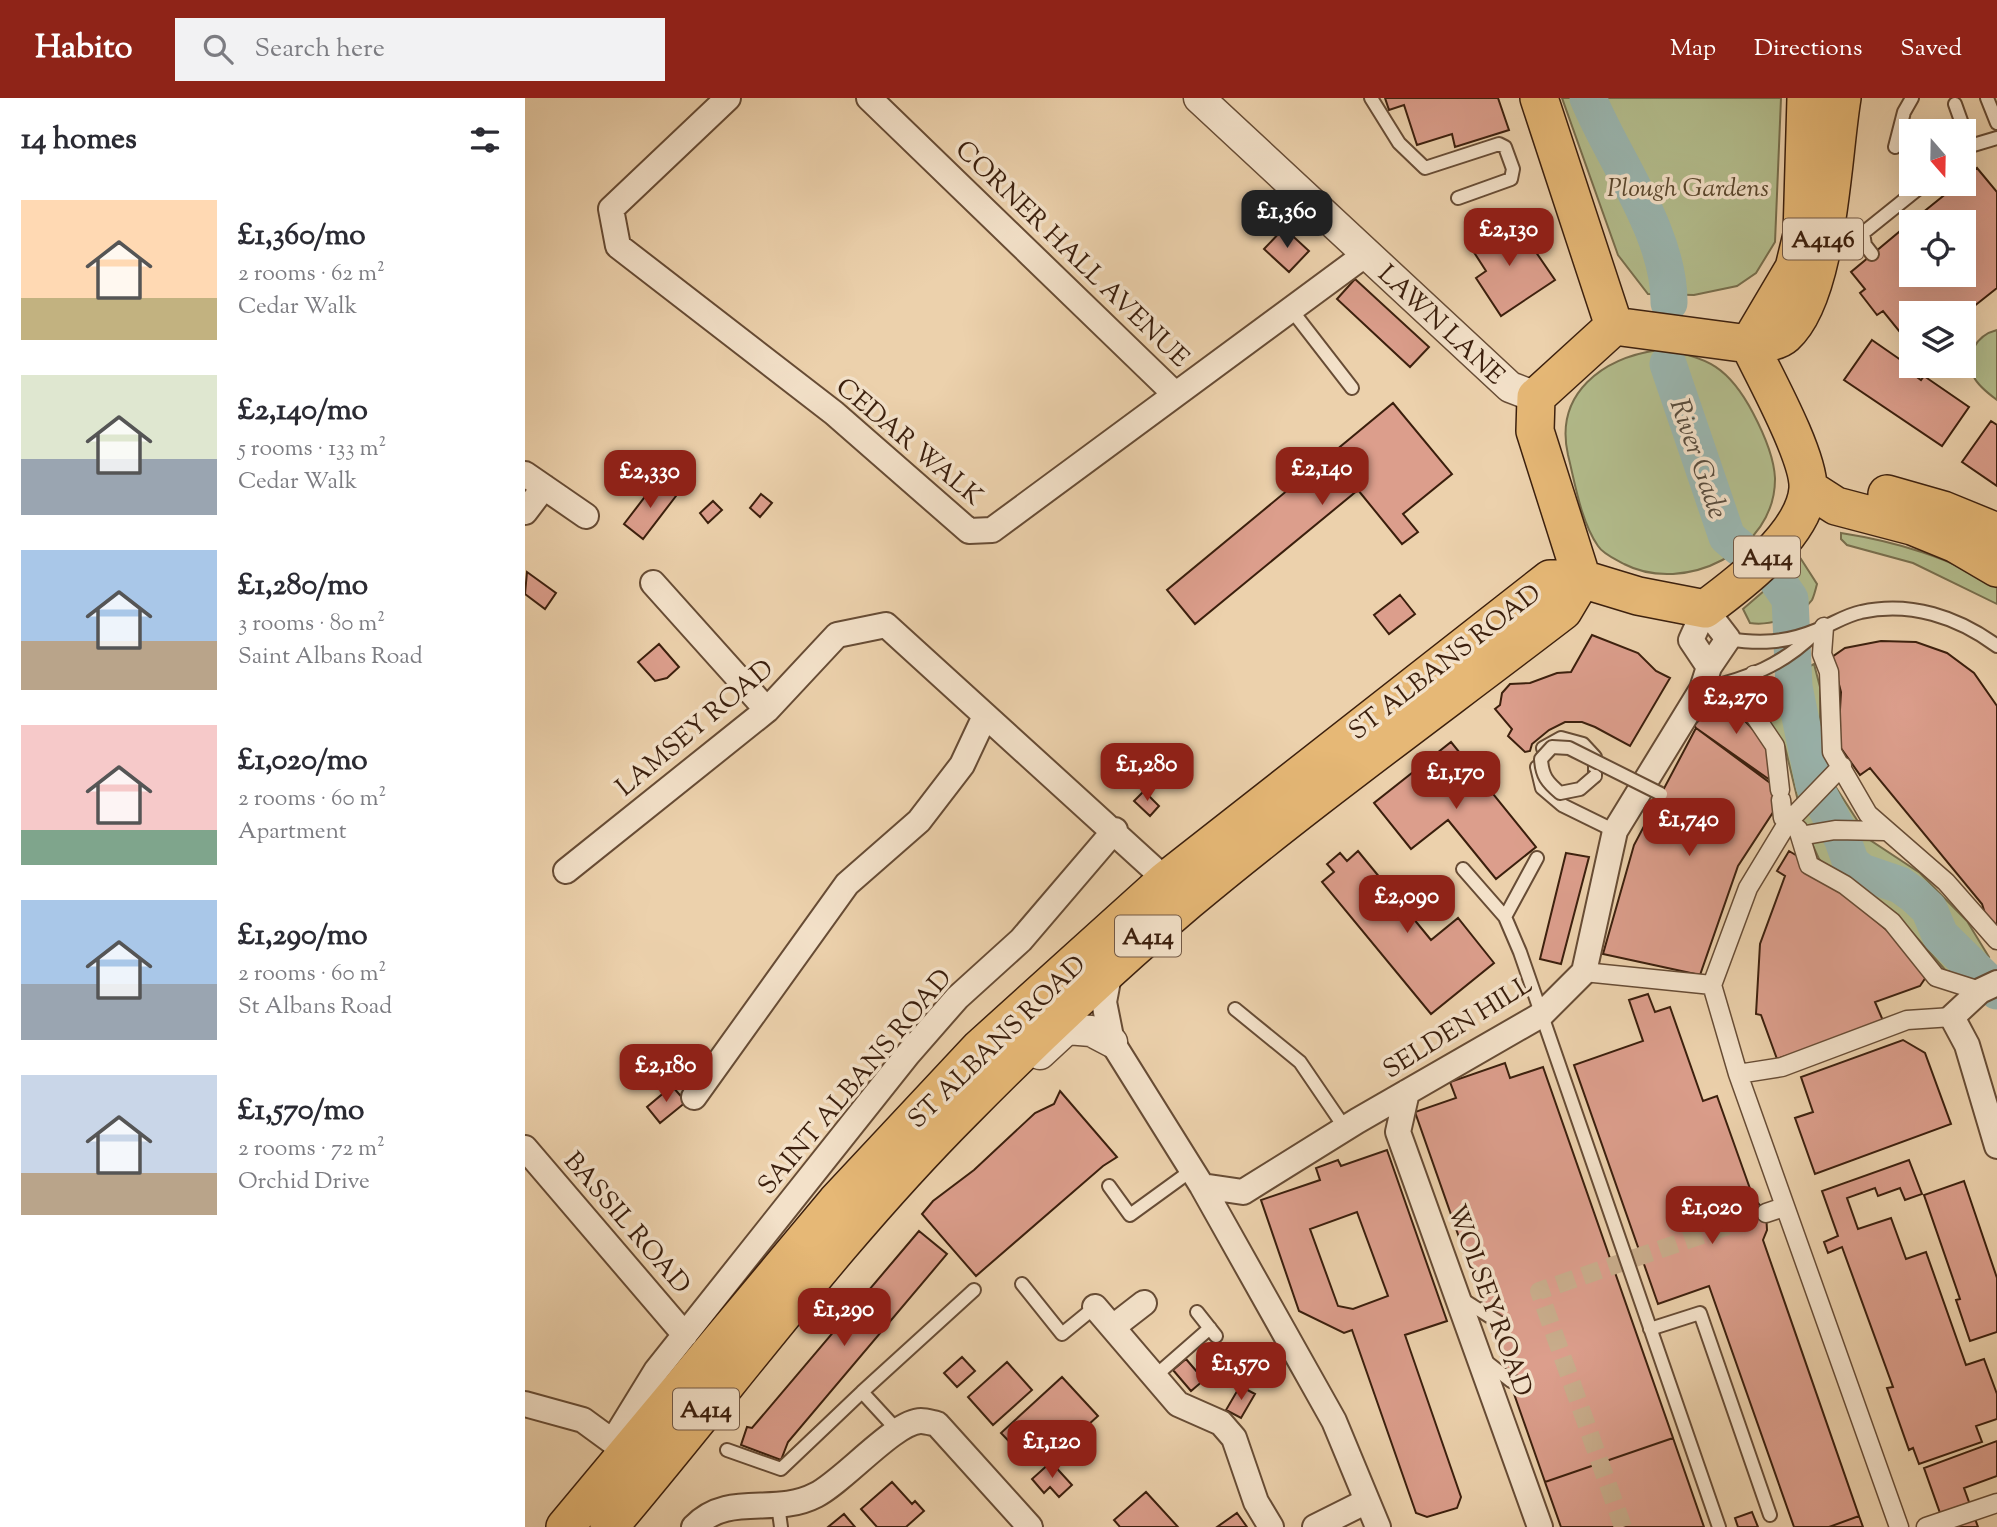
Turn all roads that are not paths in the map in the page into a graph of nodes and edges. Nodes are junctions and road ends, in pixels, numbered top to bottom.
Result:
1 (728, 98) edge
2 (869, 98) edge
3 (1199, 98) edge
4 (1371, 98) edge
5 (1539, 98) edge
6 (1806, 98) edge
7 (1842, 98) edge
8 (1912, 98) edge
9 (1987, 98) edge
10 (1955, 104) dead end
11 (1959, 119) edge
12 (1997, 123) edge
13 (1997, 138) edge
14 (1976, 145) edge
15 (1895, 147) dead end
16 (1909, 196) edge
17 (1458, 198) dead end
18 (1366, 254) junction
19 (1872, 254) dead end
20 (1290, 308) junction
21 (1614, 326) junction
22 (1749, 344) junction
23 (1352, 388) dead end
24 (1174, 393) junction
25 (1536, 397) junction
26 (534, 480) edge
27 (1808, 488) junction
28 (525, 512) edge
29 (586, 516) dead end
30 (1997, 532) edge
31 (1997, 568) edge
32 (1582, 579) junction
33 (653, 583) dead end
34 (1705, 609) junction
35 (1821, 628) junction
36 (1727, 639) junction
37 (1800, 642) junction
38 (1997, 646) edge
39 (1754, 675) junction
40 (1706, 678) junction
41 (767, 710) junction
42 (985, 716) junction
43 (1362, 765) junction
44 (1842, 766) junction
45 (1661, 794) dead end
46 (1788, 822) junction
47 (1115, 831) junction
48 (1615, 831) junction
49 (1885, 831) junction
50 (1800, 836) junction
51 (1537, 858) dead end
52 (1463, 869) dead end
53 (566, 870) dead end
54 (1166, 880) junction
55 (1505, 917) junction
56 (1146, 938) junction
57 (1997, 940) edge
58 (1110, 970) junction
59 (1584, 972) junction
60 (1712, 985) junction
61 (1988, 987) edge
62 (1235, 1009) dead end
63 (1541, 1015) junction
64 (1952, 1017) junction
65 (1112, 1042) junction
66 (1738, 1074) junction
67 (1407, 1092) junction
68 (694, 1097) dead end
69 (975, 1100) junction
70 (1351, 1125) junction
71 (1398, 1132) junction
72 (1997, 1146) edge
73 (525, 1149) edge
74 (1197, 1178) junction
75 (1109, 1186) dead end
76 (1243, 1192) junction
77 (1784, 1207) junction
78 (1766, 1213) tunnel mouth
79 (1229, 1233) junction
80 (1022, 1284) dead end
81 (974, 1290) dead end
82 (1459, 1297) junction
83 (1143, 1303) dead end
84 (1095, 1307) joint
85 (1197, 1312) dead end
86 (1503, 1325) dead end
87 (1113, 1328) junction
88 (1650, 1329) junction
89 (679, 1342) junction
90 (1480, 1357) junction
91 (1154, 1377) junction
92 (1524, 1385) dead end
93 (862, 1392) junction
94 (525, 1404) edge
95 (898, 1430) junction
96 (727, 1450) dead end
97 (631, 1456) junction
98 (1367, 1502) junction
99 (1997, 1503) edge
100 (1770, 1515) dead end
101 (780, 1516) edge
102 (565, 1527) edge
103 (609, 1527) edge
104 (694, 1527) edge
105 (1030, 1527) edge
106 (1271, 1527) edge
107 (1315, 1527) edge
108 (1378, 1527) edge
109 (1541, 1527) edge
110 (1719, 1527) edge
111 (1899, 1527) edge
112 (1926, 1527) edge

1 - 24 street, CEDAR WALK
2 - 24 street, CORNER HALL AVENUE
3 - 18 street, LAWN LANE
4 - 17 lane
5 - 21 main road
6 - 22 main road
7 - 22 main road, A4146
8 - 15 lane
9 - 12 lane
10 - 11 lane
13 - 14 lane
16 - 19 lane
18 - 20 street, CEDAR WALK
18 - 25 street, LAWN LANE
20 - 23 lane
20 - 24 street, CEDAR WALK
21 - 22 main road
21 - 25 main road
22 - 27 main road
25 - 32 main road
26 - 28 street
26 - 29 street
27 - 30 main road
27 - 31 main road
27 - 34 main road, A414
32 - 34 main road, A414
32 - 43 main road, ST ALBANS ROAD / A414
32 - 54 main road, ST ALBANS ROAD / A414
33 - 41 street
34 - 36 street
34 - 40 street
35 - 37 lane
35 - 38 lane
35 - 44 street
36 - 37 lane
36 - 40 street
37 - 39 lane
39 - 40 lane
39 - 46 street
40 - 48 street
41 - 42 street, LAMSEY ROAD
41 - 53 street, LAMSEY ROAD
42 - 47 street, LAMSEY ROAD
42 - 68 street
43 - 54 main road, A414
43 - 56 main road, ST ALBANS ROAD / A414
44 - 46 street
44 - 49 street
45 - 48 lane, bridge
46 - 50 street
46 - 60 street
47 - 54 street
47 - 89 street, SAINT ALBANS ROAD
48 - 59 street
49 - 50 street
49 - 57 street
50 - 61 street
51 - 55 lane
52 - 55 lane
54 - 56 main road, A414
54 - 97 main road, ST ALBANS ROAD / A414
55 - 63 lane
56 - 58 main road, ST ALBANS ROAD / A414
58 - 65 street
58 - 69 main road, ST ALBANS ROAD / A414
59 - 60 street
59 - 63 street, SELDEN HILL
60 - 66 street
61 - 64 street
62 - 70 lane
63 - 67 street, SELDEN HILL
63 - 88 lane
64 - 66 street
64 - 72 street
65 - 69 street
65 - 74 street
66 - 77 street
67 - 70 street, SELDEN HILL
67 - 71 street
69 - 97 main road, ST ALBANS ROAD / A414
70 - 71 street
70 - 76 street, SELDEN HILL
71 - 82 street, WOLSEY ROAD
73 - 89 street, BASSIL ROAD
74 - 75 lane
74 - 76 street
74 - 79 street
76 - 79 street
77 - 78 street
77 - 111 street
79 - 98 street
80 - 84 lane
81 - 93 lane
82 - 86 lane
82 - 90 street, WOLSEY ROAD
83 - 87 street
84 - 87 street
85 - 91 lane
87 - 91 street
88 - 100 lane
88 - 110 lane
89 - 97 street, SAINT ALBANS ROAD
90 - 92 lane
90 - 109 street, WOLSEY ROAD
91 - 106 street
93 - 95 lane
93 - 96 lane
94 - 97 street
95 - 101 street
95 - 105 street
97 - 102 main road, ST ALBANS ROAD / A414
97 - 103 main road, ST ALBANS ROAD / A414
98 - 107 street
98 - 108 street
99 - 112 street
101 - 104 street

